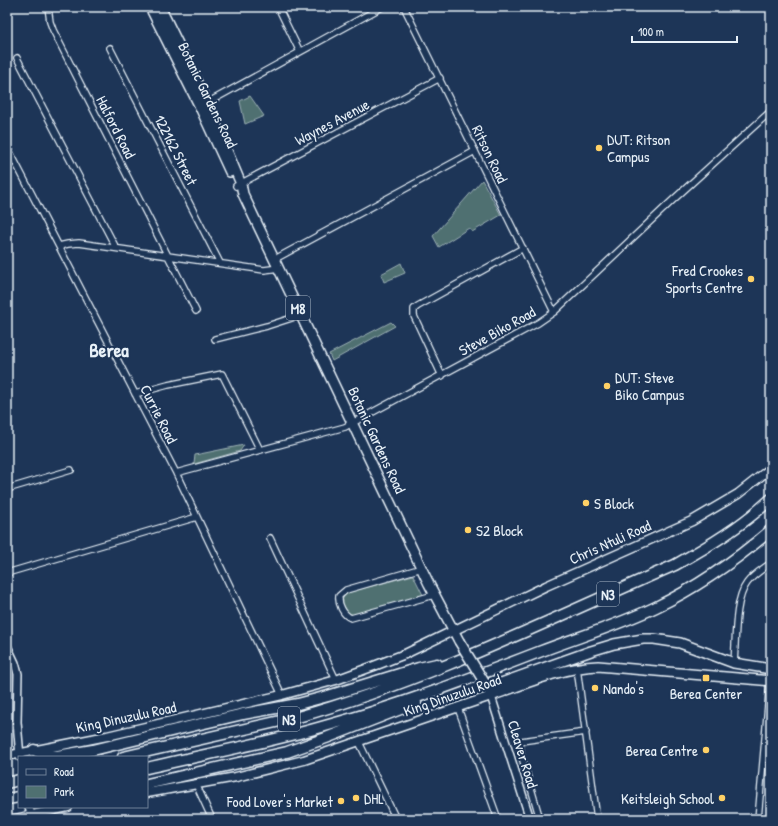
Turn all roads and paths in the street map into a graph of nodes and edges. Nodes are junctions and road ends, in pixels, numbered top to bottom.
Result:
1 (48, 7) edge
2 (150, 7) edge
3 (160, 7) edge
4 (278, 7) edge
5 (382, 7) edge
6 (404, 7) edge
7 (110, 48) dead end
8 (300, 52) junction
9 (17, 58) dead end
10 (440, 78) junction
11 (206, 103) junction
12 (771, 111) edge
13 (7, 146) edge
14 (475, 151) junction
15 (239, 185) junction
16 (59, 246) junction
17 (116, 248) junction
18 (523, 248) junction
19 (168, 256) junction
20 (275, 259) junction
21 (220, 263) junction
22 (279, 268) junction
23 (196, 311) dead end
24 (554, 312) junction
25 (301, 315) junction
26 (215, 339) dead end
27 (442, 376) junction
28 (135, 394) junction
29 (353, 423) junction
30 (260, 450) junction
31 (771, 468) edge
32 (71, 470) dead end
33 (176, 473) junction
34 (7, 489) edge
35 (771, 492) edge
36 (771, 499) edge
37 (758, 511) junction
38 (197, 517) junction
39 (771, 530) edge
40 (270, 538) dead end
41 (771, 563) edge
42 (422, 568) junction
43 (7, 573) edge
44 (434, 595) junction
45 (453, 631) junction
46 (7, 646) edge
47 (15, 662) junction
48 (734, 663) junction
49 (450, 664) junction
50 (7, 665) edge
51 (577, 668) junction
52 (771, 669) edge
53 (336, 680) junction
54 (465, 680) junction
55 (770, 681) edge
56 (488, 690) junction
57 (282, 695) junction
58 (458, 708) junction
59 (586, 732) junction
60 (359, 742) junction
61 (34, 750) junction
62 (19, 755) edge
63 (7, 756) edge
64 (127, 756) edge
65 (148, 768) edge
66 (18, 780) edge
67 (7, 783) edge
68 (148, 784) edge
69 (196, 784) junction
70 (148, 793) edge
71 (18, 797) edge
72 (7, 799) edge
73 (60, 808) edge
74 (30, 812) edge
75 (395, 817) edge
76 (528, 818) edge
77 (15, 819) edge
78 (212, 819) edge
79 (386, 819) edge
80 (498, 819) edge
81 (540, 819) edge
82 (597, 819) edge
83 (758, 819) edge

1 - 19 street, Halford Road
2 - 15 main road, Botanic Gardens Road / M8
3 - 11 main road, Botanic Gardens Road / M8
4 - 8 street
5 - 8 street
6 - 10 street, Ritson Road
7 - 21 street, 122162 Street
8 - 11 street
9 - 17 street
10 - 14 street, Ritson Road
10 - 15 street, Waynes Avenue
11 - 15 main road, Botanic Gardens Road / M8
12 - 24 street, Steve Biko Road
13 - 16 street, Currie Road
14 - 18 street, Ritson Road
14 - 20 street
15 - 20 main road, Botanic Gardens Road / M8
16 - 17 street
16 - 28 street, Currie Road
17 - 19 street
18 - 24 street, Ritson Road
18 - 27 street
19 - 21 street
19 - 23 street, Halford Road
20 - 22 main road, Botanic Gardens Road / M8
21 - 22 street
22 - 25 main road, Botanic Gardens Road / M8
24 - 27 street, Steve Biko Road
25 - 26 street
25 - 29 main road, Botanic Gardens Road / M8
27 - 29 street, Steve Biko Road
28 - 30 street
28 - 33 street, Currie Road
29 - 30 street, Steve Biko Road
29 - 42 main road, Botanic Gardens Road / M8
30 - 33 street, Steve Biko Road
31 - 45 main road, Chris Ntuli Road
32 - 34 street
33 - 38 street, Currie Road
35 - 37 highway
36 - 37 highway, N3
37 - 49 highway, N3
38 - 43 street
38 - 57 street, Currie Road
39 - 54 highway, N3
40 - 53 street
41 - 48 street
42 - 44 main road, Botanic Gardens Road / M8
42 - 44 street
44 - 45 main road, Botanic Gardens Road / M8
45 - 53 main road, King Dinuzulu Road
45 - 56 main road, Botanic Gardens Road / M8, bridge
46 - 47 street
47 - 50 street
47 - 62 street
48 - 52 main road, King Dinuzulu Road
48 - 56 main road, King Dinuzulu Road
49 - 61 highway
49 - 64 highway, N3
51 - 55 main road, King Dinuzulu Road
51 - 56 main road, King Dinuzulu Road
51 - 59 street
53 - 57 main road, King Dinuzulu Road
54 - 65 highway, N3
54 - 68 highway
55 - 83 street
56 - 58 main road, King Dinuzulu Road
56 - 76 street, Cleaver Road / M8
57 - 61 main road, King Dinuzulu Road
58 - 60 main road, King Dinuzulu Road
58 - 80 street
59 - 81 street
59 - 82 street
60 - 69 main road, King Dinuzulu Road
60 - 75 street
61 - 62 main road, King Dinuzulu Road
62 - 63 main road, King Dinuzulu Road
66 - 67 highway
69 - 70 main road, King Dinuzulu Road
69 - 78 street
71 - 72 highway
73 - 74 main road
74 - 77 main road
75 - 79 street

